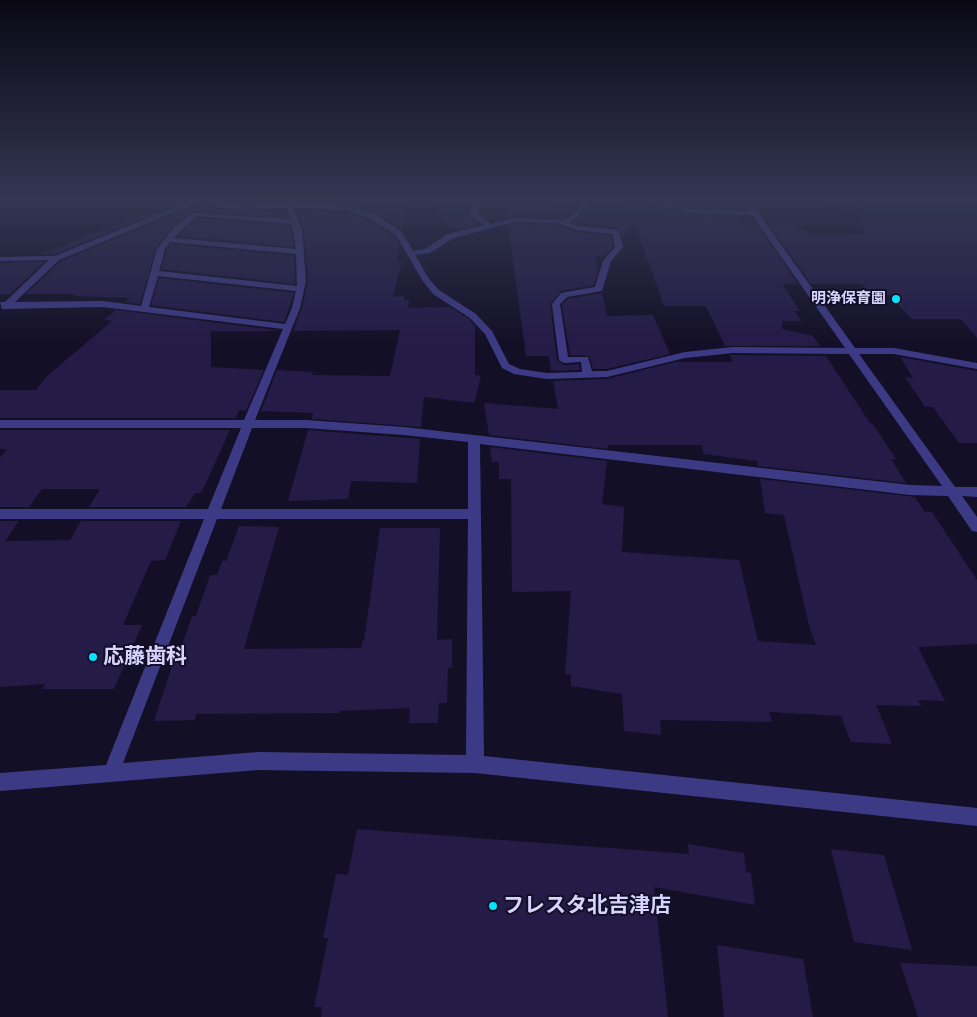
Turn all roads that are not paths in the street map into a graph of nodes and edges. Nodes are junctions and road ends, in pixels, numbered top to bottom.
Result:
1 (82, 247) edge
2 (163, 247) edge
3 (250, 247) edge
4 (299, 247) edge
5 (408, 247) edge
6 (433, 247) edge
7 (619, 247) edge
8 (778, 247) edge
9 (299, 252) junction
10 (412, 253) junction
11 (56, 258) junction
12 (0, 259) edge
13 (155, 273) junction
14 (300, 290) junction
15 (2, 307) edge
16 (144, 310) junction
17 (288, 328) junction
18 (852, 351) junction
19 (977, 366) edge
20 (587, 375) junction
21 (248, 423) junction
22 (0, 424) edge
23 (474, 440) junction
24 (952, 491) junction
25 (977, 492) edge
26 (0, 514) edge
27 (212, 514) junction
28 (475, 514) junction
29 (977, 527) edge
30 (475, 764) junction
31 (111, 773) junction
32 (0, 782) edge
33 (977, 817) edge

1 - 11 street
2 - 13 street
3 - 9 street
4 - 9 street
5 - 10 street
6 - 10 street
7 - 20 street
8 - 18 street
9 - 14 street
10 - 20 street
11 - 12 street
11 - 15 street
13 - 14 street
13 - 16 street
14 - 17 street
15 - 16 street
16 - 17 street
17 - 21 street
18 - 19 street
18 - 20 street
18 - 24 street
21 - 22 street
21 - 23 street
21 - 27 street
23 - 24 street
23 - 28 street
24 - 25 street
24 - 29 street
26 - 27 street
27 - 28 street
27 - 31 street
28 - 30 street
30 - 31 street
30 - 33 street
31 - 32 street

